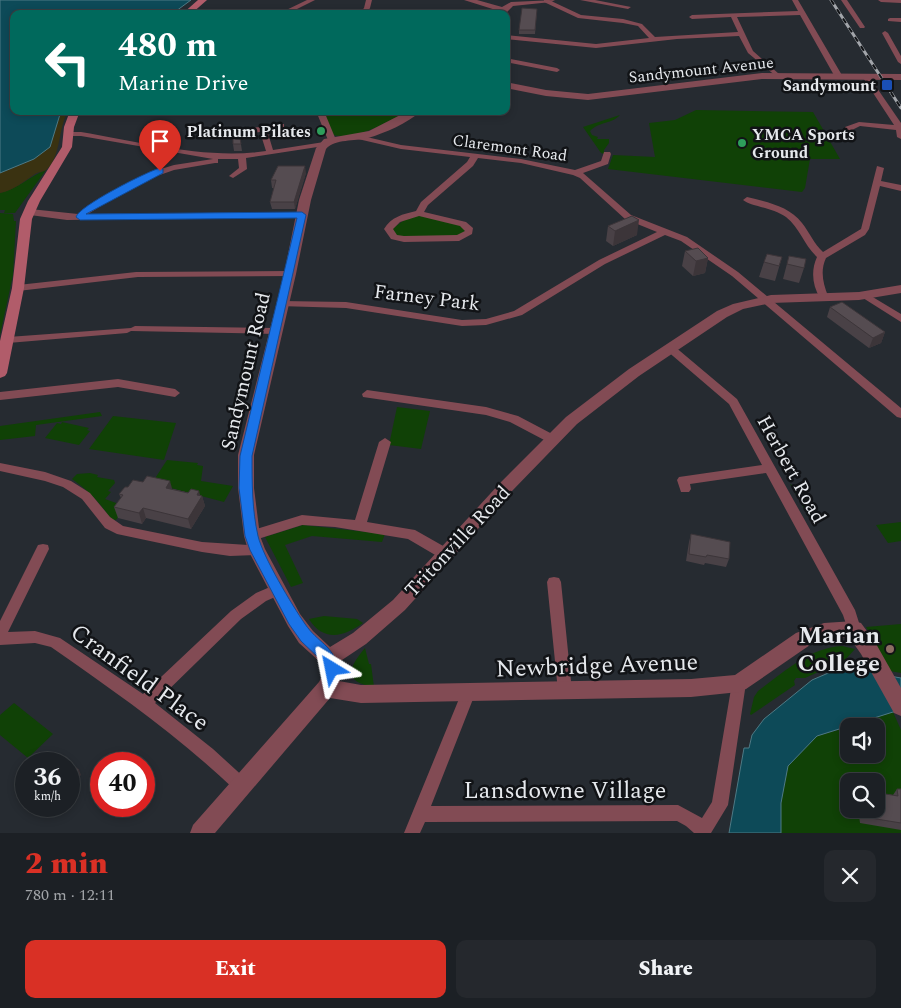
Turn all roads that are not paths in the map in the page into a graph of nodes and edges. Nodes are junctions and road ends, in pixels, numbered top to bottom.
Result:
1 (203, 0) edge
2 (312, 0) edge
3 (468, 0) edge
4 (583, 0) edge
5 (634, 0) edge
6 (795, 0) edge
7 (844, 0) edge
8 (881, 0) edge
9 (548, 1) edge
10 (901, 1) edge
11 (191, 10) edge
12 (290, 10) edge
13 (496, 10) edge
14 (505, 10) edge
15 (802, 13) junction
16 (734, 15) junction
17 (692, 17) dead end
18 (859, 25) dead end
19 (885, 32) dead end
20 (741, 34) junction
21 (510, 37) edge
22 (654, 40) junction
23 (510, 61) edge
24 (901, 62) edge
25 (557, 70) dead end
26 (777, 75) junction
27 (866, 76) junction
28 (839, 77) junction
29 (901, 77) edge
30 (510, 86) edge
31 (74, 115) edge
32 (321, 115) edge
33 (407, 115) edge
34 (281, 126) dead end
35 (898, 128) junction
36 (263, 129) junction
37 (242, 132) dead end
38 (69, 134) junction
39 (361, 137) junction
40 (844, 137) dead end
41 (901, 137) edge
42 (328, 142) junction
43 (270, 152) junction
44 (189, 154) junction
45 (607, 154) dead end
46 (242, 156) junction
47 (475, 156) junction
48 (228, 157) junction
49 (880, 168) dead end
50 (160, 171) junction
51 (576, 172) junction
52 (233, 176) dead end
53 (876, 184) junction
54 (901, 188) edge
55 (747, 200) dead end
56 (30, 212) junction
57 (419, 213) junction
58 (302, 215) junction
59 (80, 217) junction
60 (666, 231) junction
61 (822, 256) junction
62 (290, 274) junction
63 (18, 288) junction
64 (901, 290) edge
65 (823, 296) junction
66 (866, 296) junction
67 (765, 298) junction
68 (282, 304) junction
69 (901, 319) edge
70 (276, 331) junction
71 (8, 340) junction
72 (670, 348) junction
73 (0, 373) edge
74 (175, 393) dead end
75 (367, 394) dead end
76 (0, 396) edge
77 (901, 414) edge
78 (552, 439) junction
79 (385, 442) dead end
80 (0, 468) edge
81 (770, 468) junction
82 (685, 490) dead end
83 (360, 525) junction
84 (254, 543) junction
85 (43, 549) dead end
86 (446, 555) junction
87 (554, 582) dead end
88 (277, 590) junction
89 (854, 629) junction
90 (0, 635) edge
91 (0, 639) edge
92 (329, 658) junction
93 (739, 682) junction
94 (326, 688) junction
95 (565, 691) junction
96 (468, 694) junction
97 (144, 703) junction
98 (901, 707) edge
99 (241, 785) junction
100 (422, 814) junction
101 (703, 831) edge
102 (201, 833) edge
103 (412, 833) edge

1 - 11 main road
2 - 12 street
3 - 13 street
4 - 5 street
6 - 15 street
7 - 18 street
8 - 10 street
9 - 14 street
9 - 22 street
15 - 16 street
15 - 28 street
16 - 17 street
16 - 20 street
19 - 24 street
20 - 22 street
20 - 26 street
21 - 22 street
23 - 25 street
26 - 28 street, Sandymount Avenue
26 - 30 street, Sandymount Avenue
27 - 28 street, Sandymount Avenue
27 - 29 street, Sandymount Avenue
27 - 35 street
31 - 38 main road
32 - 42 street
33 - 39 street
34 - 36 street
35 - 40 street
35 - 41 street
36 - 37 street
36 - 43 street
38 - 44 street
38 - 56 main road
39 - 42 street
39 - 47 street, Claremont Road
42 - 43 street
42 - 58 street, Sandymount Road
43 - 46 street
44 - 48 street
44 - 50 street
45 - 51 street
46 - 48 street
46 - 52 street
47 - 51 street, Claremont Road
47 - 57 street
48 - 50 street
49 - 53 street
50 - 59 street
51 - 60 street, Claremont Road
53 - 54 street
53 - 61 street
55 - 61 street
56 - 59 street
56 - 63 main road
57 - 57 street
58 - 59 street
58 - 62 street, Sandymount Road
60 - 67 street, Claremont Road
60 - 68 street, Farney Park
61 - 65 street
62 - 63 street
62 - 68 street, Sandymount Road
63 - 71 main road
64 - 66 street, Tritonville Road
65 - 66 street, Tritonville Road
65 - 67 street, Tritonville Road
66 - 69 street
67 - 72 street, Tritonville Road
67 - 77 street, Claremont Road
68 - 70 street, Sandymount Road
70 - 71 street
70 - 84 street, Sandymount Road
71 - 73 main road
72 - 78 street, Tritonville Road
72 - 81 street, Herbert Road
74 - 76 street
75 - 78 street
78 - 86 street, Tritonville Road
79 - 83 street
80 - 84 street
81 - 82 street
81 - 89 street, Herbert Road
83 - 84 street
83 - 86 street
84 - 88 street, Sandymount Road
85 - 90 street
86 - 92 street, Tritonville Road
87 - 95 street
88 - 92 street, Sandymount Road
88 - 97 street
89 - 93 street, Newbridge Avenue
89 - 98 street
91 - 97 street, Cranfield Place
92 - 94 street
93 - 95 street, Newbridge Avenue
93 - 101 street, Lansdowne Village
94 - 96 street, Newbridge Avenue
94 - 99 street
95 - 96 street, Newbridge Avenue
96 - 100 street, Lansdowne Village
97 - 99 street, Cranfield Place
99 - 102 street
100 - 101 street, Lansdowne Village
100 - 103 street, Lansdowne Village

